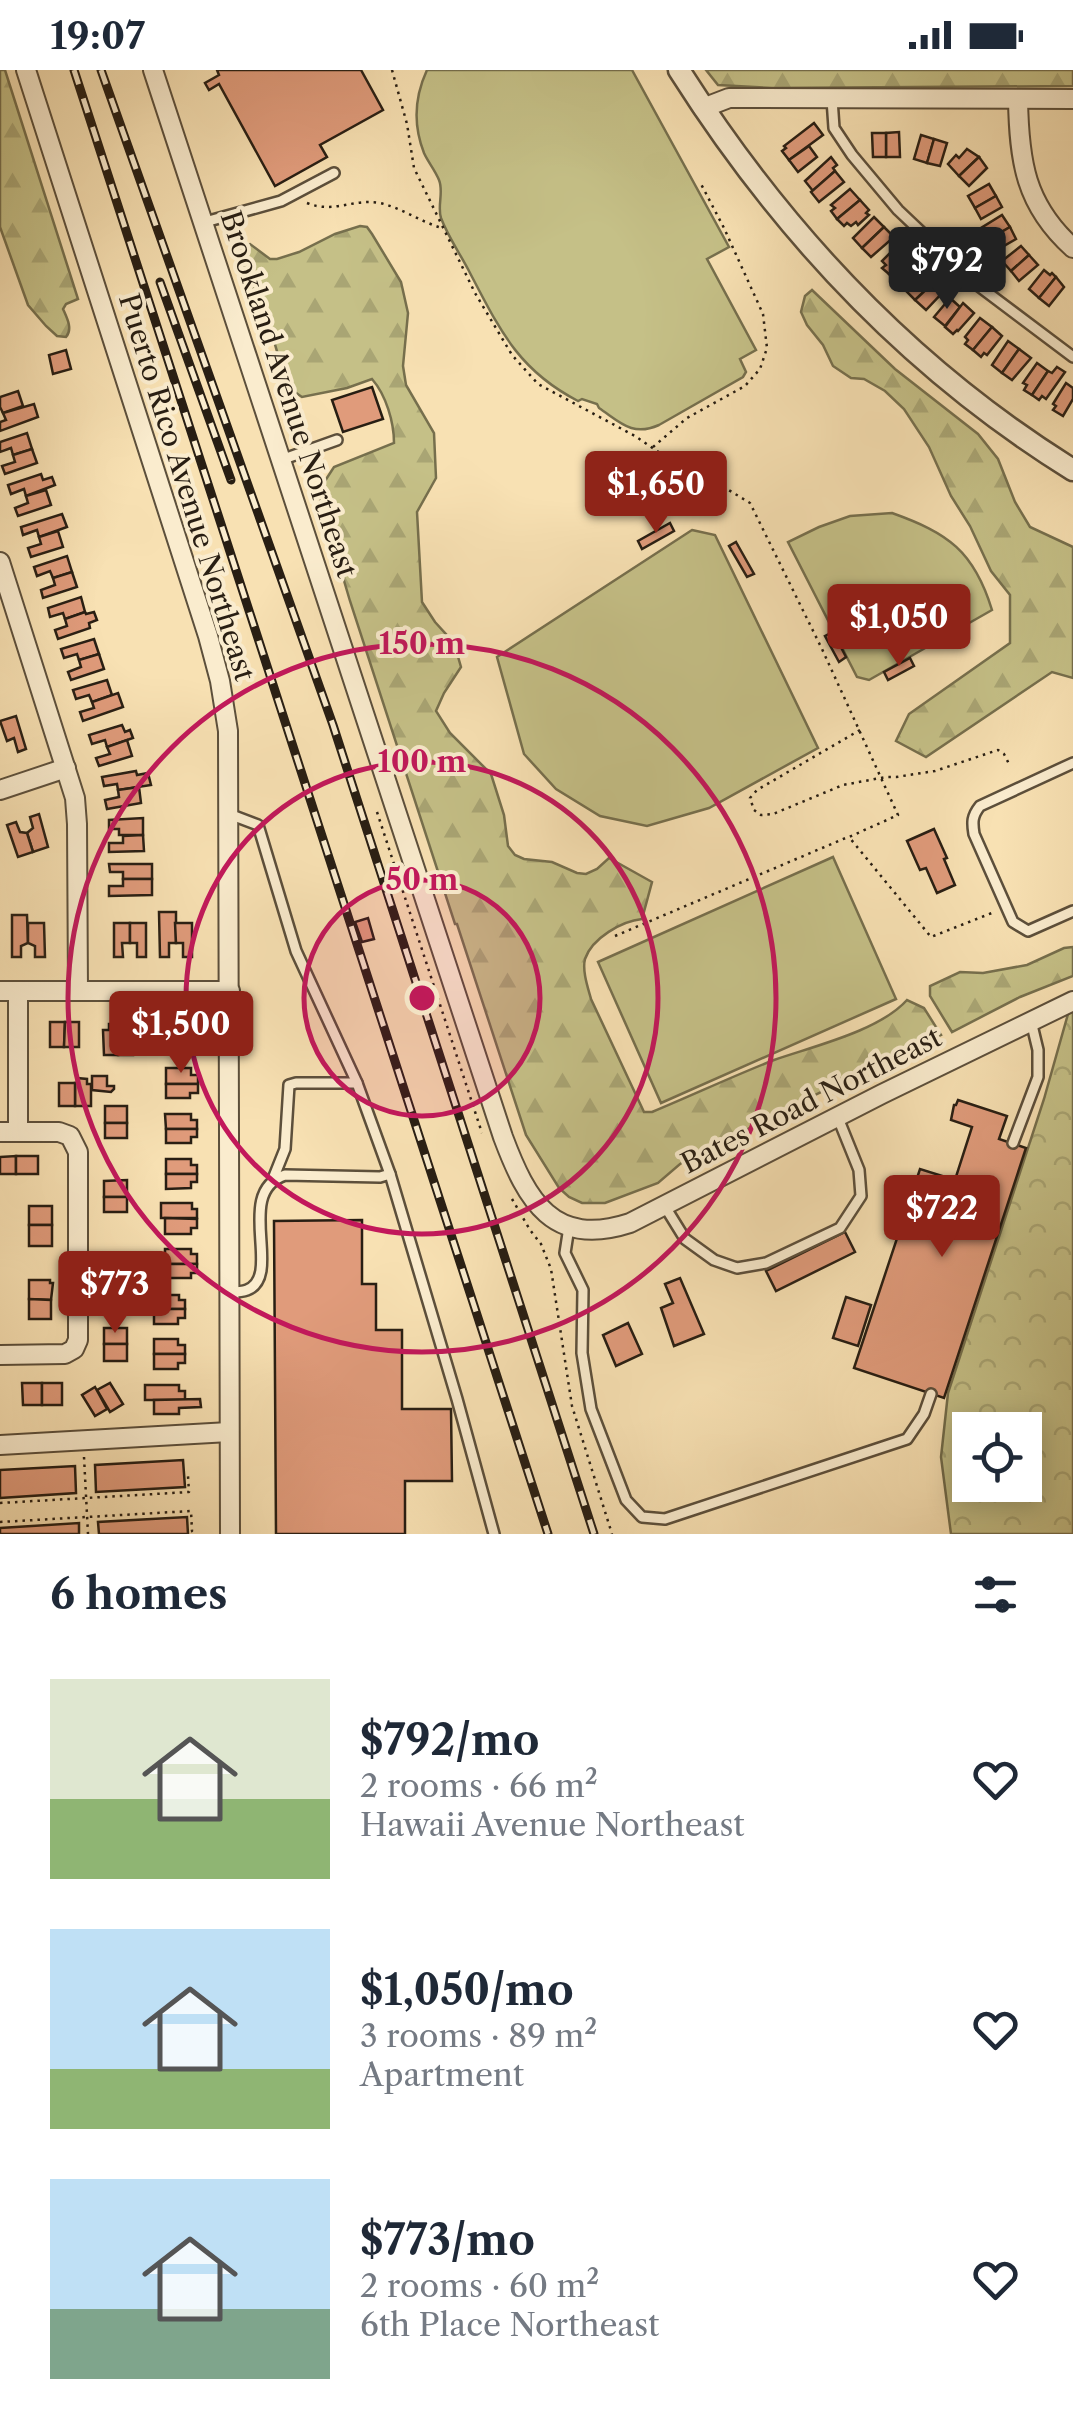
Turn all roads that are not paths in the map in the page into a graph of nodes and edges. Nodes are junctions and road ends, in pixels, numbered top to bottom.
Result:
1 (26, 70) edge
2 (154, 70) edge
3 (679, 70) edge
4 (832, 99) junction
5 (1018, 99) junction
6 (1073, 99) edge
7 (703, 108) junction
8 (334, 173) dead end
9 (205, 222) junction
10 (1073, 248) edge
11 (1073, 356) edge
12 (337, 440) dead end
13 (280, 460) junction
14 (1073, 470) edge
15 (0, 562) edge
16 (1073, 763) edge
17 (66, 768) junction
18 (0, 790) edge
19 (228, 814) junction
20 (1073, 911) edge
21 (9, 991) edge
22 (78, 991) junction
23 (230, 991) junction
24 (1073, 1000) edge
25 (1031, 1020) junction
26 (357, 1083) junction
27 (837, 1117) junction
28 (9, 1132) edge
29 (1013, 1143) dead end
30 (390, 1174) junction
31 (273, 1179) junction
32 (664, 1205) junction
33 (570, 1227) junction
34 (228, 1293) junction
35 (0, 1356) edge
36 (930, 1394) dead end
37 (229, 1432) junction
38 (0, 1445) edge
39 (230, 1534) edge
40 (494, 1534) edge

1 - 19 street, Puerto Rico Avenue Northeast
2 - 9 street, Brookland Avenue Northeast
3 - 7 street
4 - 5 street
4 - 7 street
4 - 11 lane
5 - 6 street
5 - 10 street
7 - 14 street
8 - 9 lane
9 - 13 street, Brookland Avenue Northeast
12 - 13 lane
13 - 33 street, Brookland Avenue Northeast
15 - 17 street
16 - 20 lane
17 - 18 street
17 - 22 street
19 - 23 street, Puerto Rico Avenue Northeast
19 - 26 lane
21 - 22 street
21 - 28 street
22 - 23 street
23 - 34 street, Puerto Rico Avenue Northeast
24 - 25 street, Bates Road Northeast
25 - 27 street, Bates Road Northeast
25 - 29 lane
26 - 30 lane
26 - 31 lane
27 - 32 street, Bates Road Northeast
27 - 32 lane
28 - 35 street
30 - 31 lane
30 - 40 lane
31 - 34 lane
32 - 33 street, Bates Road Northeast
33 - 36 lane
34 - 37 street, Puerto Rico Avenue Northeast
37 - 38 street
37 - 39 street, Puerto Rico Avenue Northeast

